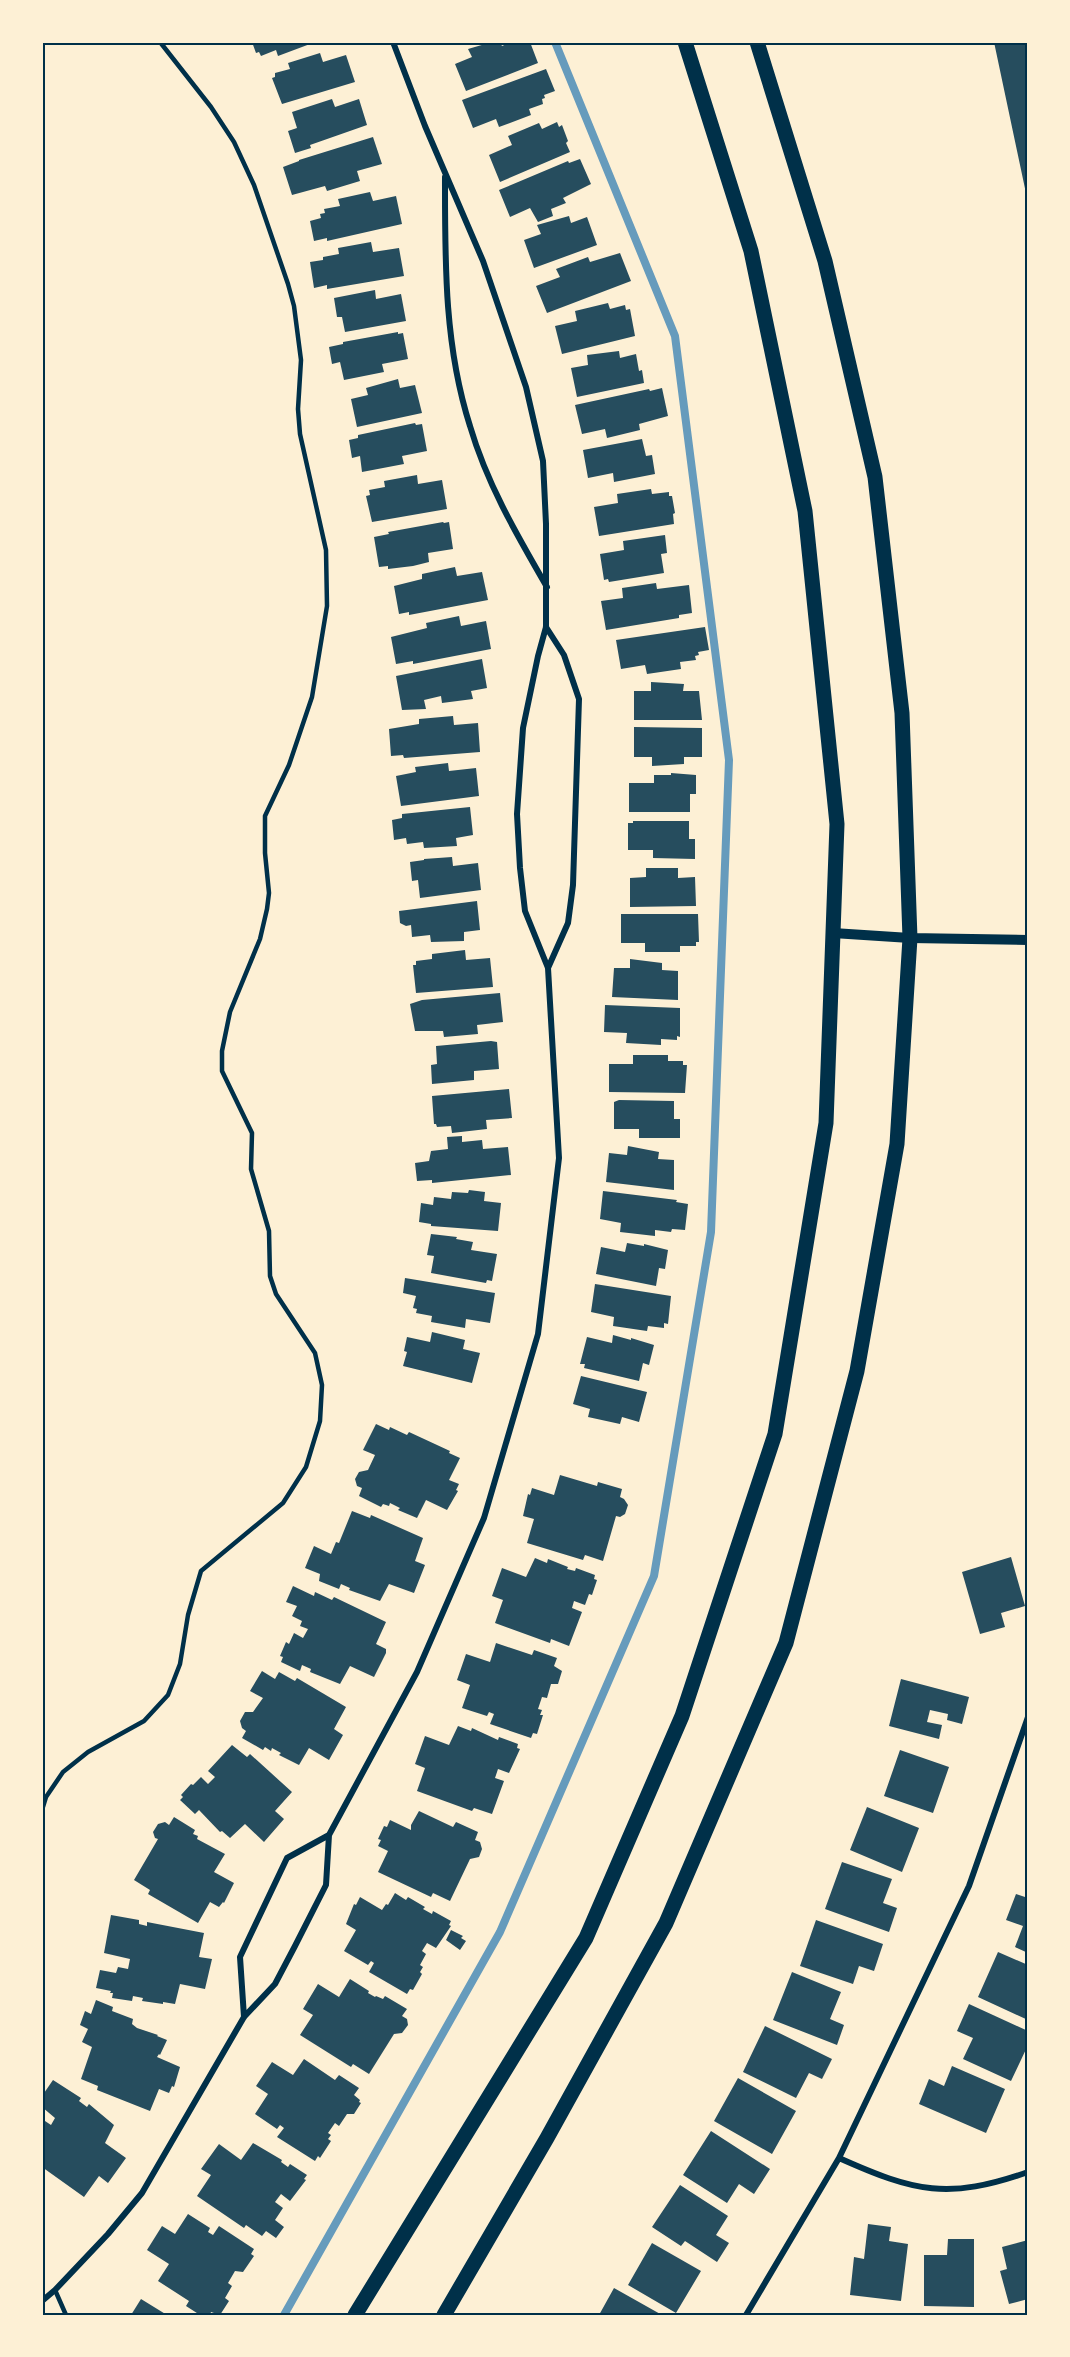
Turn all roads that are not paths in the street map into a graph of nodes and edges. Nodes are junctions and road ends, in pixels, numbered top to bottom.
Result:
1 (160, 42) edge
2 (393, 42) edge
3 (685, 42) edge
4 (757, 42) edge
5 (445, 173) junction
6 (547, 588) junction
7 (546, 627) junction
8 (833, 933) junction
9 (910, 938) junction
10 (1028, 940) edge
11 (548, 968) junction
12 (1028, 1717) edge
13 (42, 1810) edge
14 (329, 1835) junction
15 (244, 2017) junction
16 (839, 2158) junction
17 (1028, 2172) edge
18 (55, 2290) junction
19 (42, 2301) edge
20 (66, 2315) edge
21 (355, 2315) edge
22 (444, 2315) edge
23 (746, 2315) edge

1 - 13 lane
2 - 5 street
3 - 8 main road
4 - 9 main road
5 - 6 street
5 - 6 street
6 - 7 street
7 - 11 street
7 - 11 street
8 - 9 street
8 - 21 main road
9 - 10 street
9 - 22 main road
11 - 14 street
12 - 16 street
14 - 15 street
14 - 15 street
15 - 18 street
16 - 17 street
16 - 23 street
18 - 19 street
18 - 20 lane

